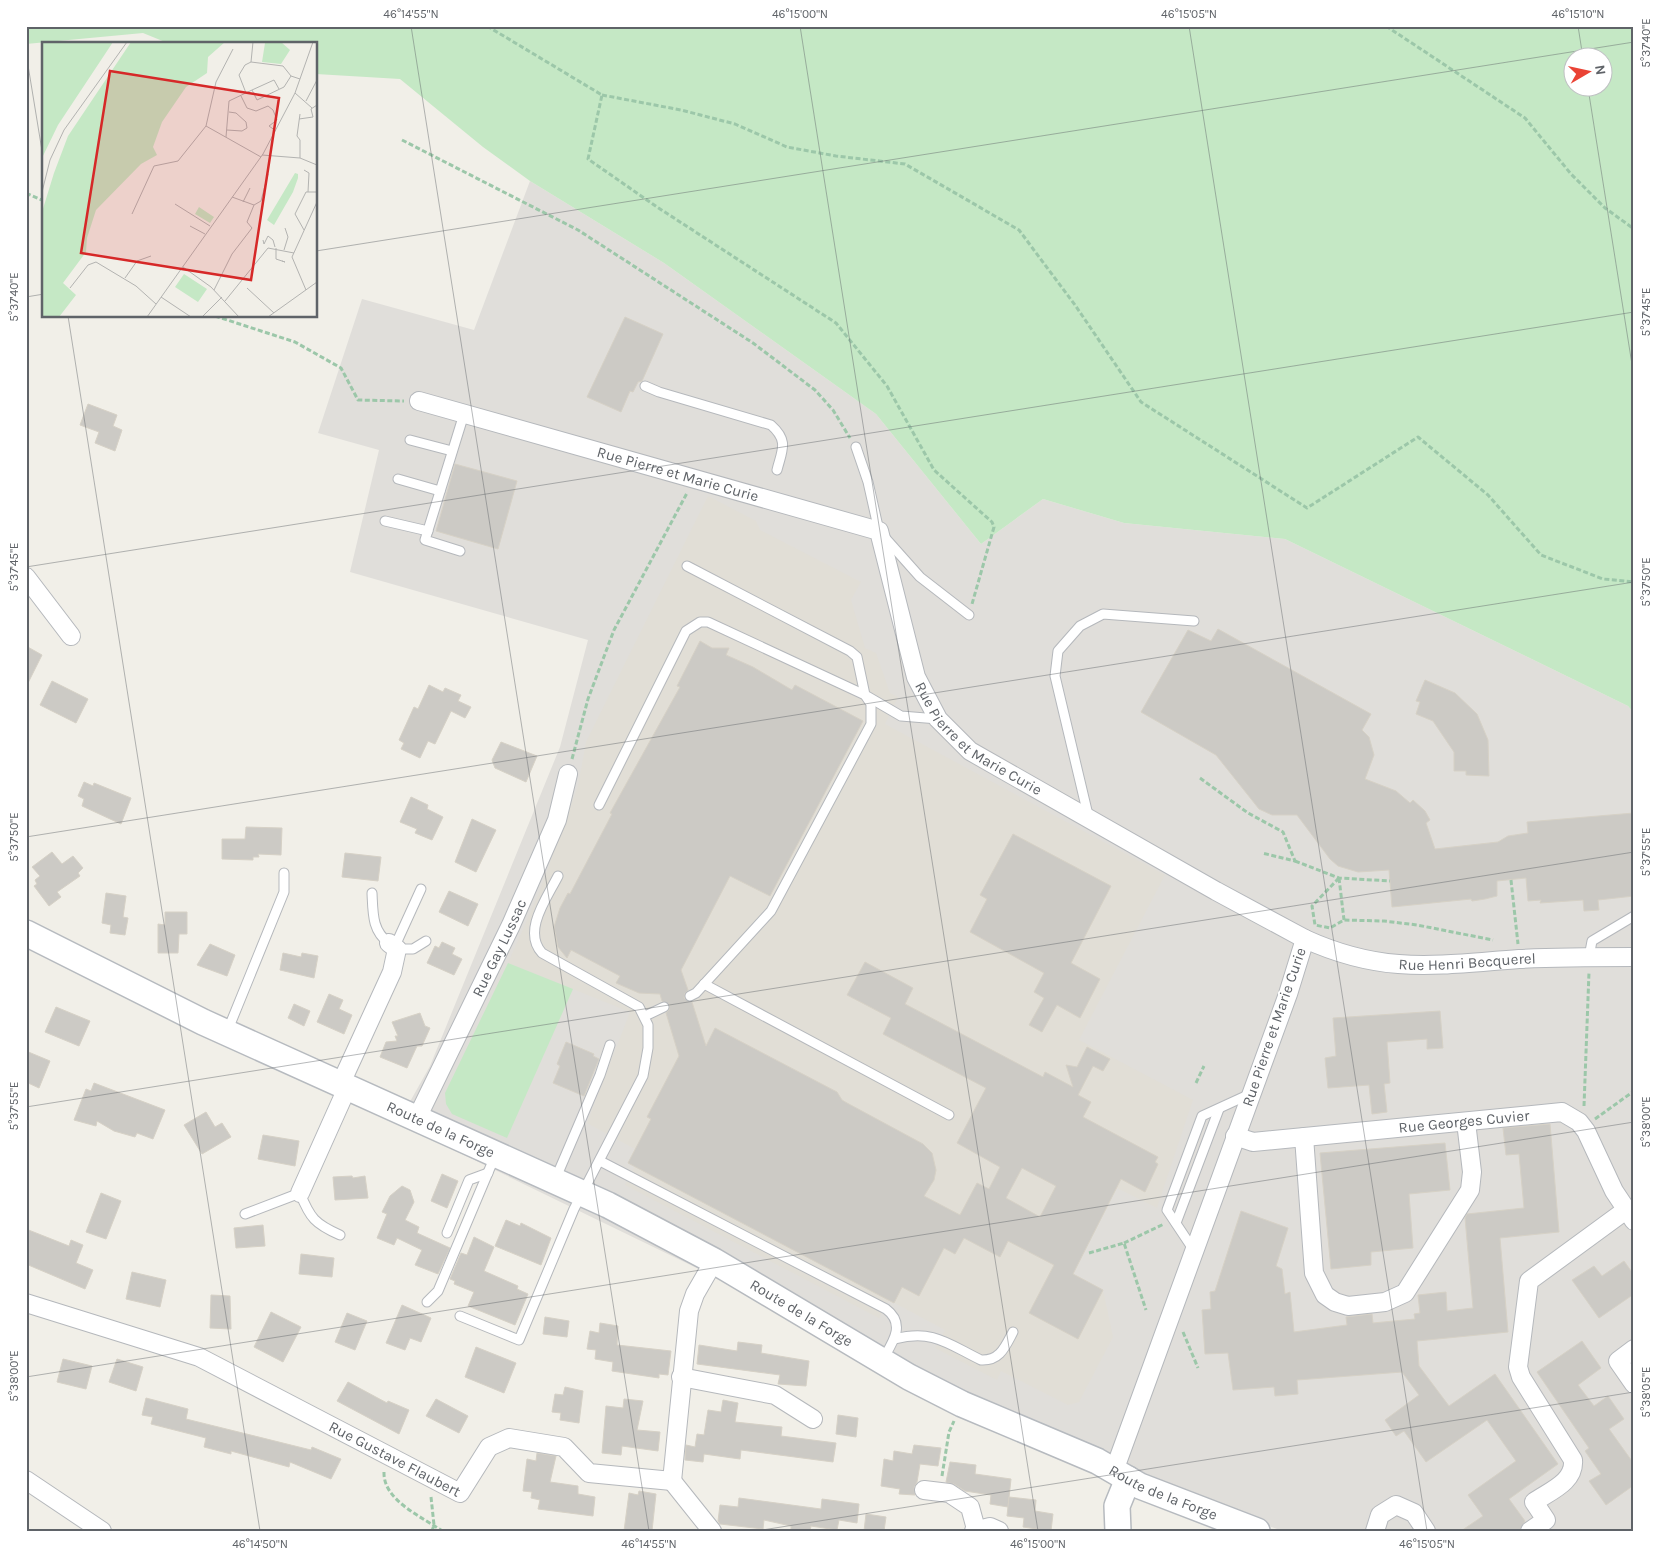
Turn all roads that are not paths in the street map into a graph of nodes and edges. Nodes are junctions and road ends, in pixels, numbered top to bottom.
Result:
1 (645, 386) dead end
2 (419, 401) road end
3 (464, 414) junction
4 (410, 440) dead end
5 (856, 447) road end
6 (452, 452) junction
7 (776, 470) dead end
8 (398, 479) dead end
9 (440, 491) junction
10 (385, 521) dead end
11 (428, 531) junction
12 (879, 531) junction
13 (460, 551) dead end
14 (687, 566) dead end
15 (26, 577) edge
16 (969, 615) road end
17 (1194, 621) dead end
18 (71, 636) dead end
19 (865, 695) junction
20 (938, 719) junction
21 (568, 774) road end
22 (599, 805) dead end
23 (1090, 819) junction
24 (284, 873) dead end
25 (558, 876) dead end
26 (421, 889) dead end
27 (372, 894) dead end
28 (1634, 916) edge
29 (26, 933) edge
30 (1305, 939) junction
31 (426, 941) dead end
32 (394, 946) junction
33 (1590, 956) junction
34 (1634, 957) edge
35 (704, 984) junction
36 (690, 996) dead end
37 (664, 1008) dead end
38 (645, 1016) junction
39 (227, 1032) junction
40 (610, 1045) dead end
41 (345, 1085) junction
42 (1251, 1094) junction
43 (1219, 1109) junction
44 (949, 1116) dead end
45 (417, 1118) junction
46 (1466, 1122) junction
47 (1236, 1136) junction
48 (1304, 1137) junction
49 (600, 1161) junction
50 (492, 1163) junction
51 (555, 1180) junction
52 (300, 1193) junction
53 (584, 1193) junction
54 (244, 1214) dead end
55 (1630, 1216) edge
56 (1173, 1219) junction
57 (447, 1233) dead end
58 (340, 1235) dead end
59 (1194, 1249) junction
60 (714, 1262) junction
61 (427, 1302) dead end
62 (26, 1303) edge
63 (460, 1316) dead end
64 (1013, 1332) dead end
65 (895, 1339) junction
66 (1634, 1349) edge
67 (882, 1361) junction
68 (681, 1377) junction
69 (1634, 1384) edge
70 (813, 1419) dead end
71 (1121, 1475) junction
72 (26, 1480) edge
73 (672, 1481) junction
74 (932, 1491) road end
75 (975, 1530) edge
76 (102, 1531) edge
77 (712, 1531) edge
78 (999, 1531) edge
79 (1118, 1531) edge
80 (1257, 1531) edge
81 (1374, 1531) edge
82 (1426, 1531) edge
83 (1530, 1531) edge

1 - 7 lane
2 - 3 street, Rue Pierre et Marie Curie
3 - 6 lane
3 - 12 street, Rue Pierre et Marie Curie
4 - 6 lane
5 - 12 lane
6 - 9 lane
8 - 9 lane
9 - 11 lane
10 - 11 lane
11 - 13 lane
12 - 16 lane
12 - 20 street, Rue Pierre et Marie Curie
14 - 19 lane
15 - 18 street
17 - 23 lane
19 - 20 lane
19 - 22 lane
19 - 35 lane
20 - 23 street, Rue Pierre et Marie Curie
21 - 45 street, Rue Gay Lussac
23 - 30 street, Rue Pierre et Marie Curie
24 - 39 lane
25 - 38 lane
26 - 32 lane
27 - 32 lane
28 - 33 lane
29 - 39 main road, Route de la Forge
30 - 33 street, Rue Henri Becquerel
30 - 42 street, Rue Pierre et Marie Curie
31 - 32 lane
32 - 41 street
33 - 34 street, Rue Henri Becquerel
35 - 36 lane
35 - 44 lane
37 - 38 lane
38 - 49 lane
39 - 41 main road, Route de la Forge
40 - 51 lane
41 - 45 main road, Route de la Forge
41 - 52 street
42 - 43 lane
42 - 47 street, Rue Pierre et Marie Curie
43 - 56 lane
43 - 56 lane
45 - 50 main road, Route de la Forge
46 - 48 street, Rue Georges Cuvier
46 - 48 street
46 - 55 street, Rue Georges Cuvier
47 - 48 street, Rue Georges Cuvier
47 - 59 street, Rue Pierre et Marie Curie
49 - 53 lane
49 - 65 lane
50 - 51 main road, Route de la Forge
50 - 57 lane
50 - 61 lane
51 - 53 main road, Route de la Forge
52 - 54 lane
52 - 58 lane
53 - 60 main road, Route de la Forge
53 - 63 lane
55 - 83 street
56 - 59 lane
59 - 71 street, Rue Pierre et Marie Curie
60 - 67 main road, Route de la Forge
60 - 68 street
62 - 73 street, Rue Gustave Flaubert
64 - 65 lane
65 - 67 lane
66 - 69 street
67 - 71 main road, Route de la Forge
68 - 70 street
68 - 73 street
71 - 79 main road
71 - 80 main road, Route de la Forge
72 - 76 street
73 - 77 street
74 - 75 street
75 - 78 street
81 - 82 street

